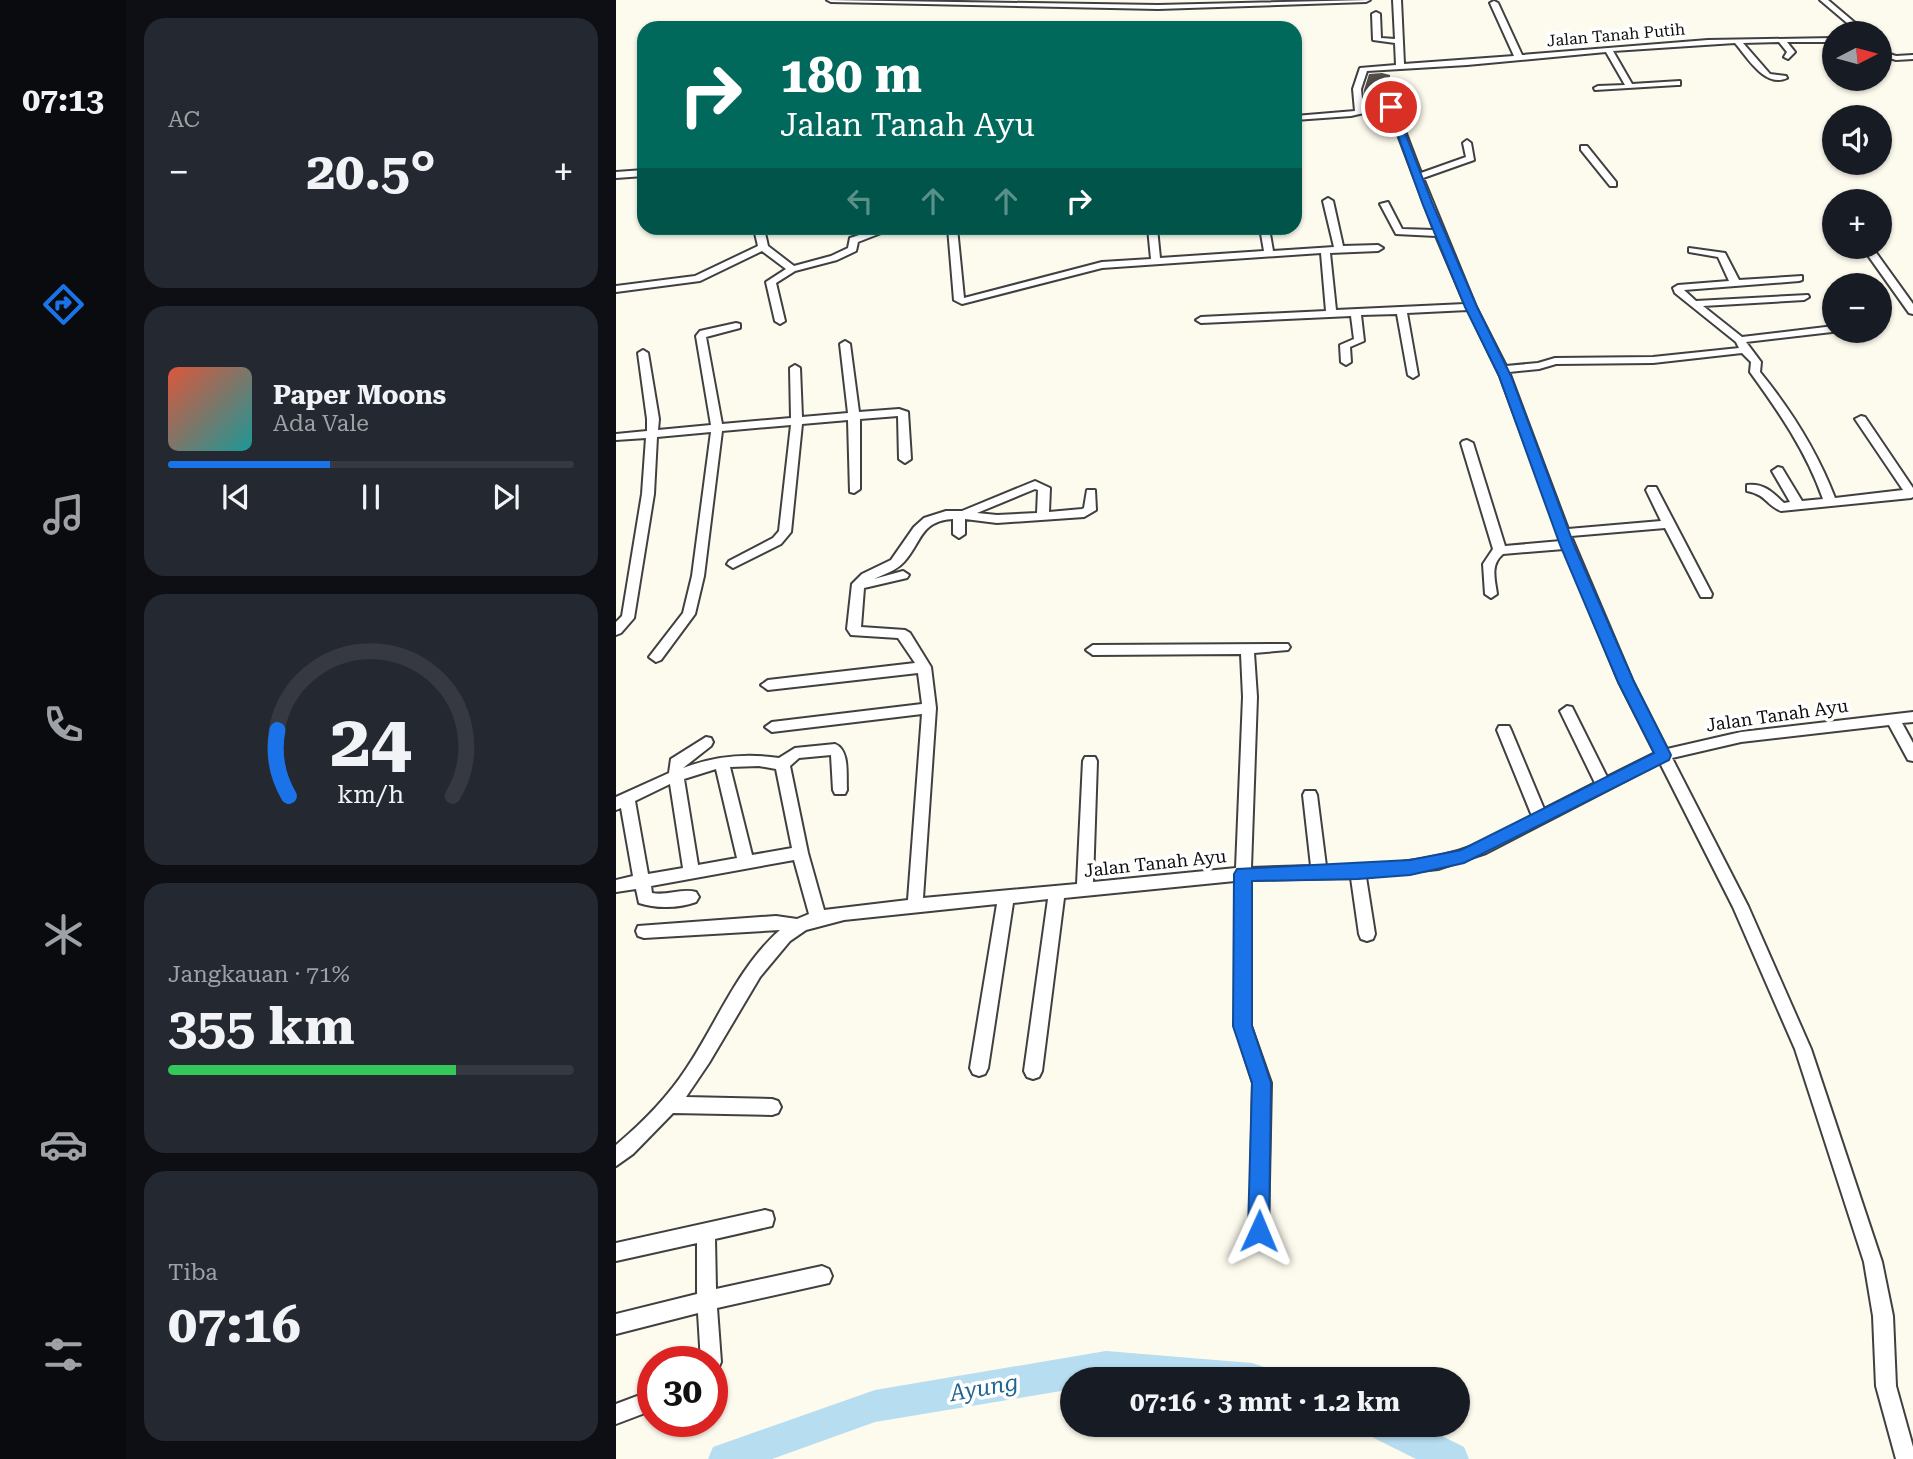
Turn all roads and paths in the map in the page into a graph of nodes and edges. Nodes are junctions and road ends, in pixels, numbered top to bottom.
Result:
1 (831, 0) edge
2 (1366, 0) edge
3 (1397, 0) edge
4 (1824, 0) edge
5 (1494, 4) dead end
6 (1376, 14) dead end
7 (1849, 21) edge
8 (1781, 40) junction
9 (1822, 40) edge
10 (1398, 41) junction
11 (1737, 41) junction
12 (1608, 48) junction
13 (1788, 57) dead end
14 (1892, 57) edge
15 (1519, 58) junction
16 (1913, 58) edge
17 (1400, 66) junction
18 (1783, 78) dead end
19 (1677, 83) dead end
20 (1392, 84) dead end
21 (1630, 87) junction
22 (1598, 89) dead end
23 (1388, 106) junction
24 (1359, 112) junction
25 (1302, 117) edge
26 (1467, 144) dead end
27 (1584, 148) dead end
28 (637, 174) edge
29 (1416, 174) junction
30 (616, 175) edge
31 (1613, 184) dead end
32 (1328, 201) dead end
33 (1385, 204) dead end
34 (1441, 233) junction
35 (761, 235) edge
36 (868, 235) edge
37 (954, 235) edge
38 (1153, 235) edge
39 (1265, 235) edge
40 (1378, 248) dead end
41 (766, 249) junction
42 (1339, 249) junction
43 (1325, 250) junction
44 (1692, 250) dead end
45 (1269, 255) junction
46 (1875, 259) edge
47 (1156, 262) junction
48 (792, 270) junction
49 (1799, 278) dead end
50 (1735, 282) junction
51 (616, 289) edge
52 (1804, 297) dead end
53 (1693, 304) junction
54 (1471, 307) junction
55 (1401, 310) junction
56 (1356, 312) junction
57 (1913, 312) edge
58 (1331, 314) junction
59 (1201, 320) dead end
60 (780, 321) dead end
61 (736, 326) dead end
62 (1822, 331) edge
63 (845, 344) dead end
64 (1742, 345) junction
65 (643, 353) dead end
66 (1346, 362) dead end
67 (795, 368) dead end
68 (1504, 373) junction
69 (1413, 375) dead end
70 (854, 416) junction
71 (1861, 419) dead end
72 (797, 421) junction
73 (717, 428) junction
74 (652, 434) junction
75 (616, 437) edge
76 (1467, 443) dead end
77 (905, 459) dead end
78 (1778, 471) dead end
79 (1751, 488) dead end
80 (854, 489) dead end
81 (1652, 489) dead end
82 (1091, 493) dead end
83 (1912, 494) edge
84 (1830, 501) junction
85 (1798, 505) junction
86 (963, 514) junction
87 (1042, 516) junction
88 (1669, 524) junction
89 (959, 534) dead end
90 (1565, 539) junction
91 (1500, 550) junction
92 (733, 564) dead end
93 (903, 575) dead end
94 (858, 587) junction
95 (1491, 594) dead end
96 (1706, 594) dead end
97 (616, 630) edge
98 (1283, 647) dead end
99 (1247, 649) junction
100 (1093, 650) dead end
101 (656, 657) dead end
102 (923, 667) junction
103 (768, 685) dead end
104 (929, 708) junction
105 (1567, 711) dead end
106 (1913, 717) edge
107 (1893, 719) junction
108 (772, 727) dead end
109 (1504, 730) dead end
110 (706, 742) dead end
111 (1663, 755) junction
112 (1913, 756) edge
113 (1090, 761) dead end
114 (722, 762) junction
115 (782, 764) junction
116 (676, 774) junction
117 (1603, 784) junction
118 (840, 790) dead end
119 (1310, 794) dead end
120 (621, 801) edge
121 (1541, 819) junction
122 (800, 853) junction
123 (746, 863) junction
124 (1319, 872) junction
125 (1358, 872) junction
126 (692, 873) junction
127 (1243, 874) junction
128 (640, 882) junction
129 (616, 886) edge
130 (1085, 889) junction
131 (1057, 892) junction
132 (691, 897) dead end
133 (1006, 897) junction
134 (915, 907) junction
135 (818, 918) junction
136 (798, 926) junction
137 (644, 931) dead end
138 (1367, 934) dead end
139 (979, 1068) dead end
140 (1033, 1071) dead end
141 (668, 1105) junction
142 (772, 1107) dead end
143 (616, 1157) edge
144 (765, 1219) dead end
145 (706, 1231) junction
146 (1259, 1231) dead end
147 (616, 1252) edge
148 (822, 1276) dead end
149 (707, 1301) junction
150 (616, 1324) edge
151 (709, 1346) edge
152 (637, 1406) edge
153 (616, 1414) edge
154 (1906, 1459) edge

1 - 2 street
3 - 10 street
4 - 7 street
5 - 15 street
6 - 10 street
8 - 9 street, Jalan Tanah Putih
8 - 11 street, Jalan Tanah Putih
8 - 13 street
10 - 17 street
11 - 12 street, Jalan Tanah Putih
11 - 18 street
12 - 15 street, Jalan Tanah Putih
12 - 21 street
14 - 16 street
15 - 17 street, Jalan Tanah Putih
17 - 24 street, Jalan Tanah Putih
19 - 21 street
20 - 23 street
21 - 22 street
23 - 24 street
23 - 29 street
24 - 25 street
26 - 29 street
27 - 31 street
28 - 30 street
29 - 34 street
32 - 42 street
33 - 34 street
34 - 54 street
35 - 41 street
36 - 48 street
37 - 47 street
38 - 47 street
39 - 45 street
40 - 42 street
41 - 48 street
41 - 51 street
42 - 43 street
43 - 45 street
43 - 58 street
44 - 50 street
45 - 47 street
46 - 57 street
48 - 60 street
49 - 50 street
50 - 53 street
52 - 53 street
53 - 64 street
54 - 55 street
54 - 68 street
55 - 56 street
55 - 69 street
56 - 58 street
56 - 66 street
58 - 59 street
61 - 73 street
62 - 64 street
63 - 70 street
64 - 68 street
64 - 84 street
65 - 74 street
67 - 72 street
68 - 90 street
70 - 72 street
70 - 77 street
70 - 80 street
71 - 83 street
72 - 73 street
72 - 92 street
73 - 74 street
73 - 101 street
74 - 75 street
74 - 97 street
76 - 91 street
78 - 85 street
79 - 85 street
81 - 88 street
82 - 87 street
83 - 84 street
84 - 85 street
86 - 87 street
86 - 87 street
86 - 89 street
86 - 94 street
88 - 90 street
88 - 96 street
90 - 91 street
90 - 111 street
91 - 95 street
93 - 94 street
94 - 102 street
98 - 99 street
99 - 100 street
99 - 127 street
102 - 103 street
102 - 104 street
104 - 108 street
104 - 134 street
105 - 117 street
106 - 107 street, Jalan Tanah Ayu
107 - 111 street, Jalan Tanah Ayu
107 - 112 street
109 - 121 street
110 - 116 street
111 - 117 street, Jalan Tanah Ayu
111 - 154 street
113 - 130 street
114 - 115 street
114 - 116 street
114 - 123 street
115 - 118 street
115 - 122 street
116 - 120 street
116 - 126 street
117 - 121 street, Jalan Tanah Ayu
119 - 124 street
120 - 128 street
121 - 125 street, Jalan Tanah Ayu
122 - 123 street
122 - 135 street
123 - 126 street
124 - 125 street, Jalan Tanah Ayu
124 - 127 street, Jalan Tanah Ayu
125 - 138 street
126 - 128 street
127 - 130 street, Jalan Tanah Ayu
127 - 146 street
128 - 129 street
128 - 132 street
130 - 131 street, Jalan Tanah Ayu
131 - 133 street, Jalan Tanah Ayu
131 - 140 street
133 - 134 street, Jalan Tanah Ayu
133 - 139 street
134 - 135 street, Jalan Tanah Ayu
135 - 136 street, Jalan Tanah Ayu
136 - 137 street
136 - 141 street, Jalan Tanah Ayu
141 - 142 street
141 - 143 street, Jalan Tanah Ayu
144 - 145 street
145 - 147 street
145 - 149 street
148 - 149 street
149 - 150 street
149 - 151 street
152 - 153 street

